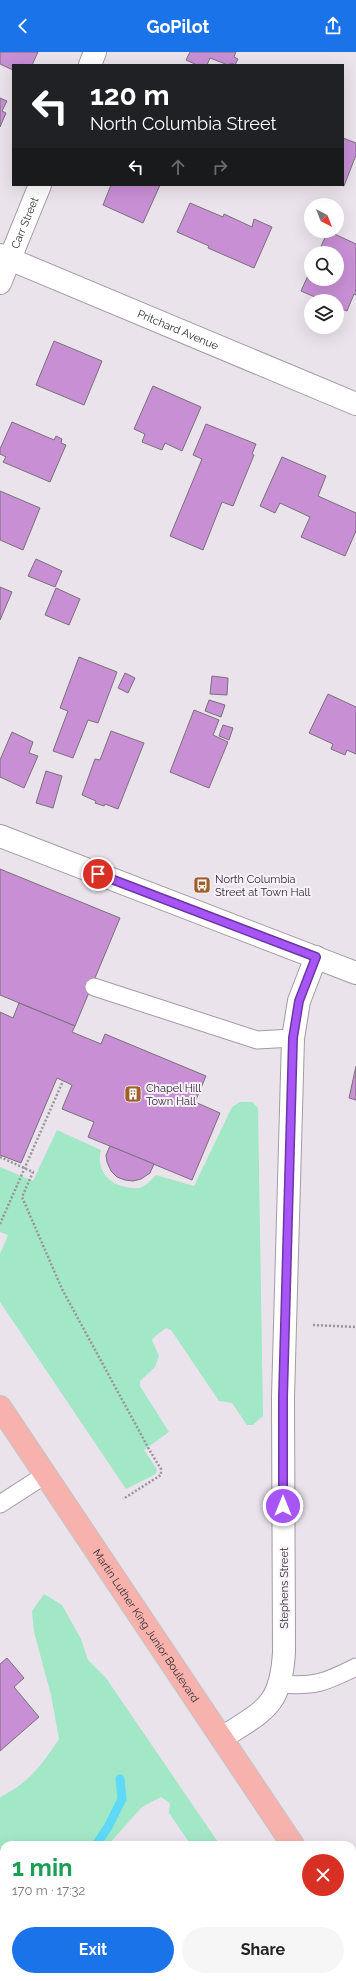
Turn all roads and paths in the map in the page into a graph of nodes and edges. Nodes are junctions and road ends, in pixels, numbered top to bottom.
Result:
1 (95, 52) edge
2 (90, 64) edge
3 (40, 186) edge
4 (5, 257) edge
5 (0, 283) edge
6 (356, 404) edge
7 (0, 836) edge
8 (316, 957) junction
9 (356, 973) edge
10 (94, 987) dead end
11 (293, 1038) junction
12 (63, 1081) dead end
13 (0, 1157) edge
14 (25, 1168) junction
15 (0, 1224) edge
16 (310, 1325) dead end
17 (356, 1327) edge
18 (0, 1406) edge
19 (45, 1475) junction
20 (123, 1499) dead end
21 (0, 1504) edge
22 (356, 1667) edge
23 (280, 1684) junction
24 (222, 1738) junction
25 (290, 1841) edge

1 - 2 street
3 - 4 street, Carr Street
4 - 5 street, Carr Street
4 - 6 street, Pritchard Avenue
7 - 8 street
8 - 9 street
8 - 11 street, Stephens Street
10 - 11 lane
11 - 23 street, Stephens Street
12 - 14 path
13 - 14 path
14 - 15 path
14 - 20 path
16 - 17 path
18 - 19 main road, Martin Luther King Junior Boulevard
19 - 21 lane
19 - 24 main road, Martin Luther King Junior Boulevard
22 - 23 lane
23 - 24 street, Stephens Street
24 - 25 main road, Martin Luther King Junior Boulevard

